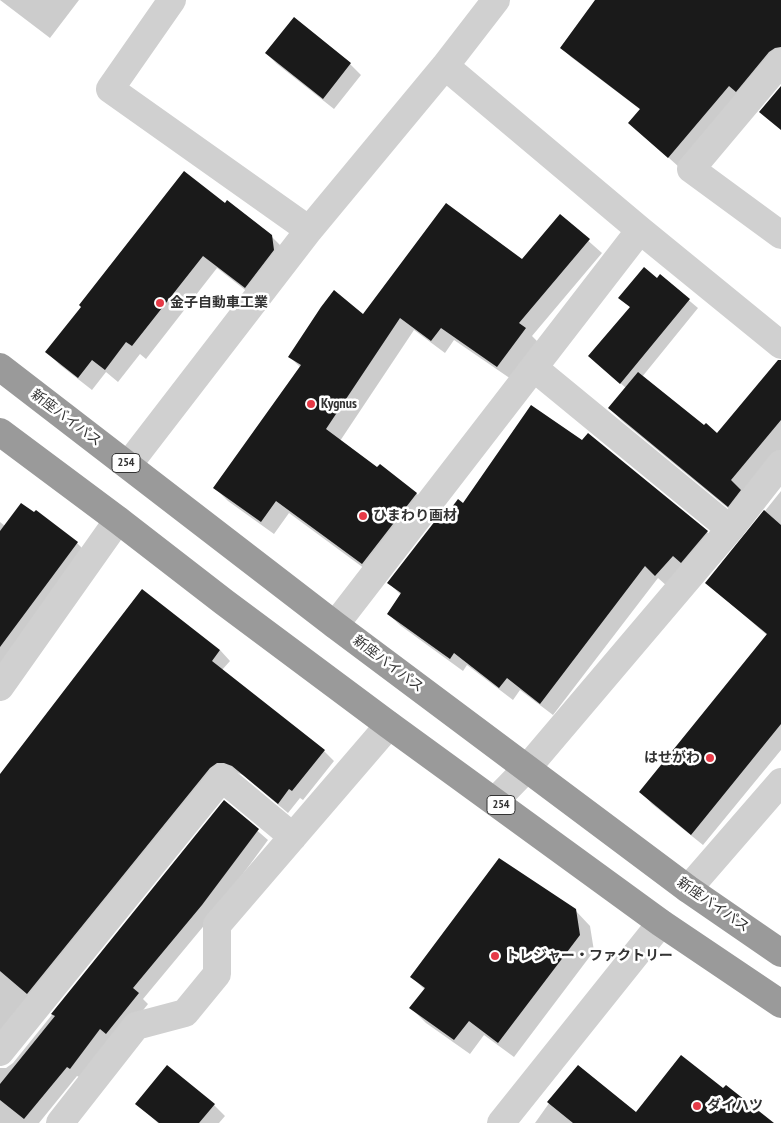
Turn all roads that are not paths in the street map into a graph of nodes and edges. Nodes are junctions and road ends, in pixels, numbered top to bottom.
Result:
1 (172, 0) edge
2 (496, 0) edge
3 (781, 62) edge
4 (445, 66) junction
5 (309, 230) junction
6 (640, 230) junction
7 (781, 234) edge
8 (781, 345) edge
9 (0, 367) edge
10 (534, 368) junction
11 (0, 432) edge
12 (128, 464) junction
13 (781, 464) edge
14 (118, 520) junction
15 (730, 529) junction
16 (336, 625) junction
17 (0, 687) edge
18 (390, 725) junction
19 (528, 767) junction
20 (781, 782) edge
21 (496, 801) junction
22 (293, 837) junction
23 (688, 889) junction
24 (661, 923) junction
25 (781, 953) edge
26 (781, 1004) edge
27 (0, 1052) edge
28 (60, 1123) edge
29 (501, 1123) edge

1 - 5 street
2 - 4 street
3 - 7 street
4 - 5 street
4 - 6 street
5 - 12 street
6 - 8 street
6 - 10 street
9 - 12 highway, 新座バイパス / 254
10 - 15 street
10 - 16 street
11 - 14 highway, 254
12 - 16 highway, 新座バイパス / 254
13 - 15 street
14 - 17 street
14 - 18 highway, 254
15 - 19 street
16 - 19 highway, 新座バイパス / 254
18 - 21 highway, 254
18 - 22 street
19 - 21 street
19 - 23 highway, 新座バイパス / 254
20 - 23 street
21 - 24 highway, 254
22 - 27 street
22 - 28 street
23 - 25 highway, 新座バイパス / 254
24 - 26 highway, 254
24 - 29 street

